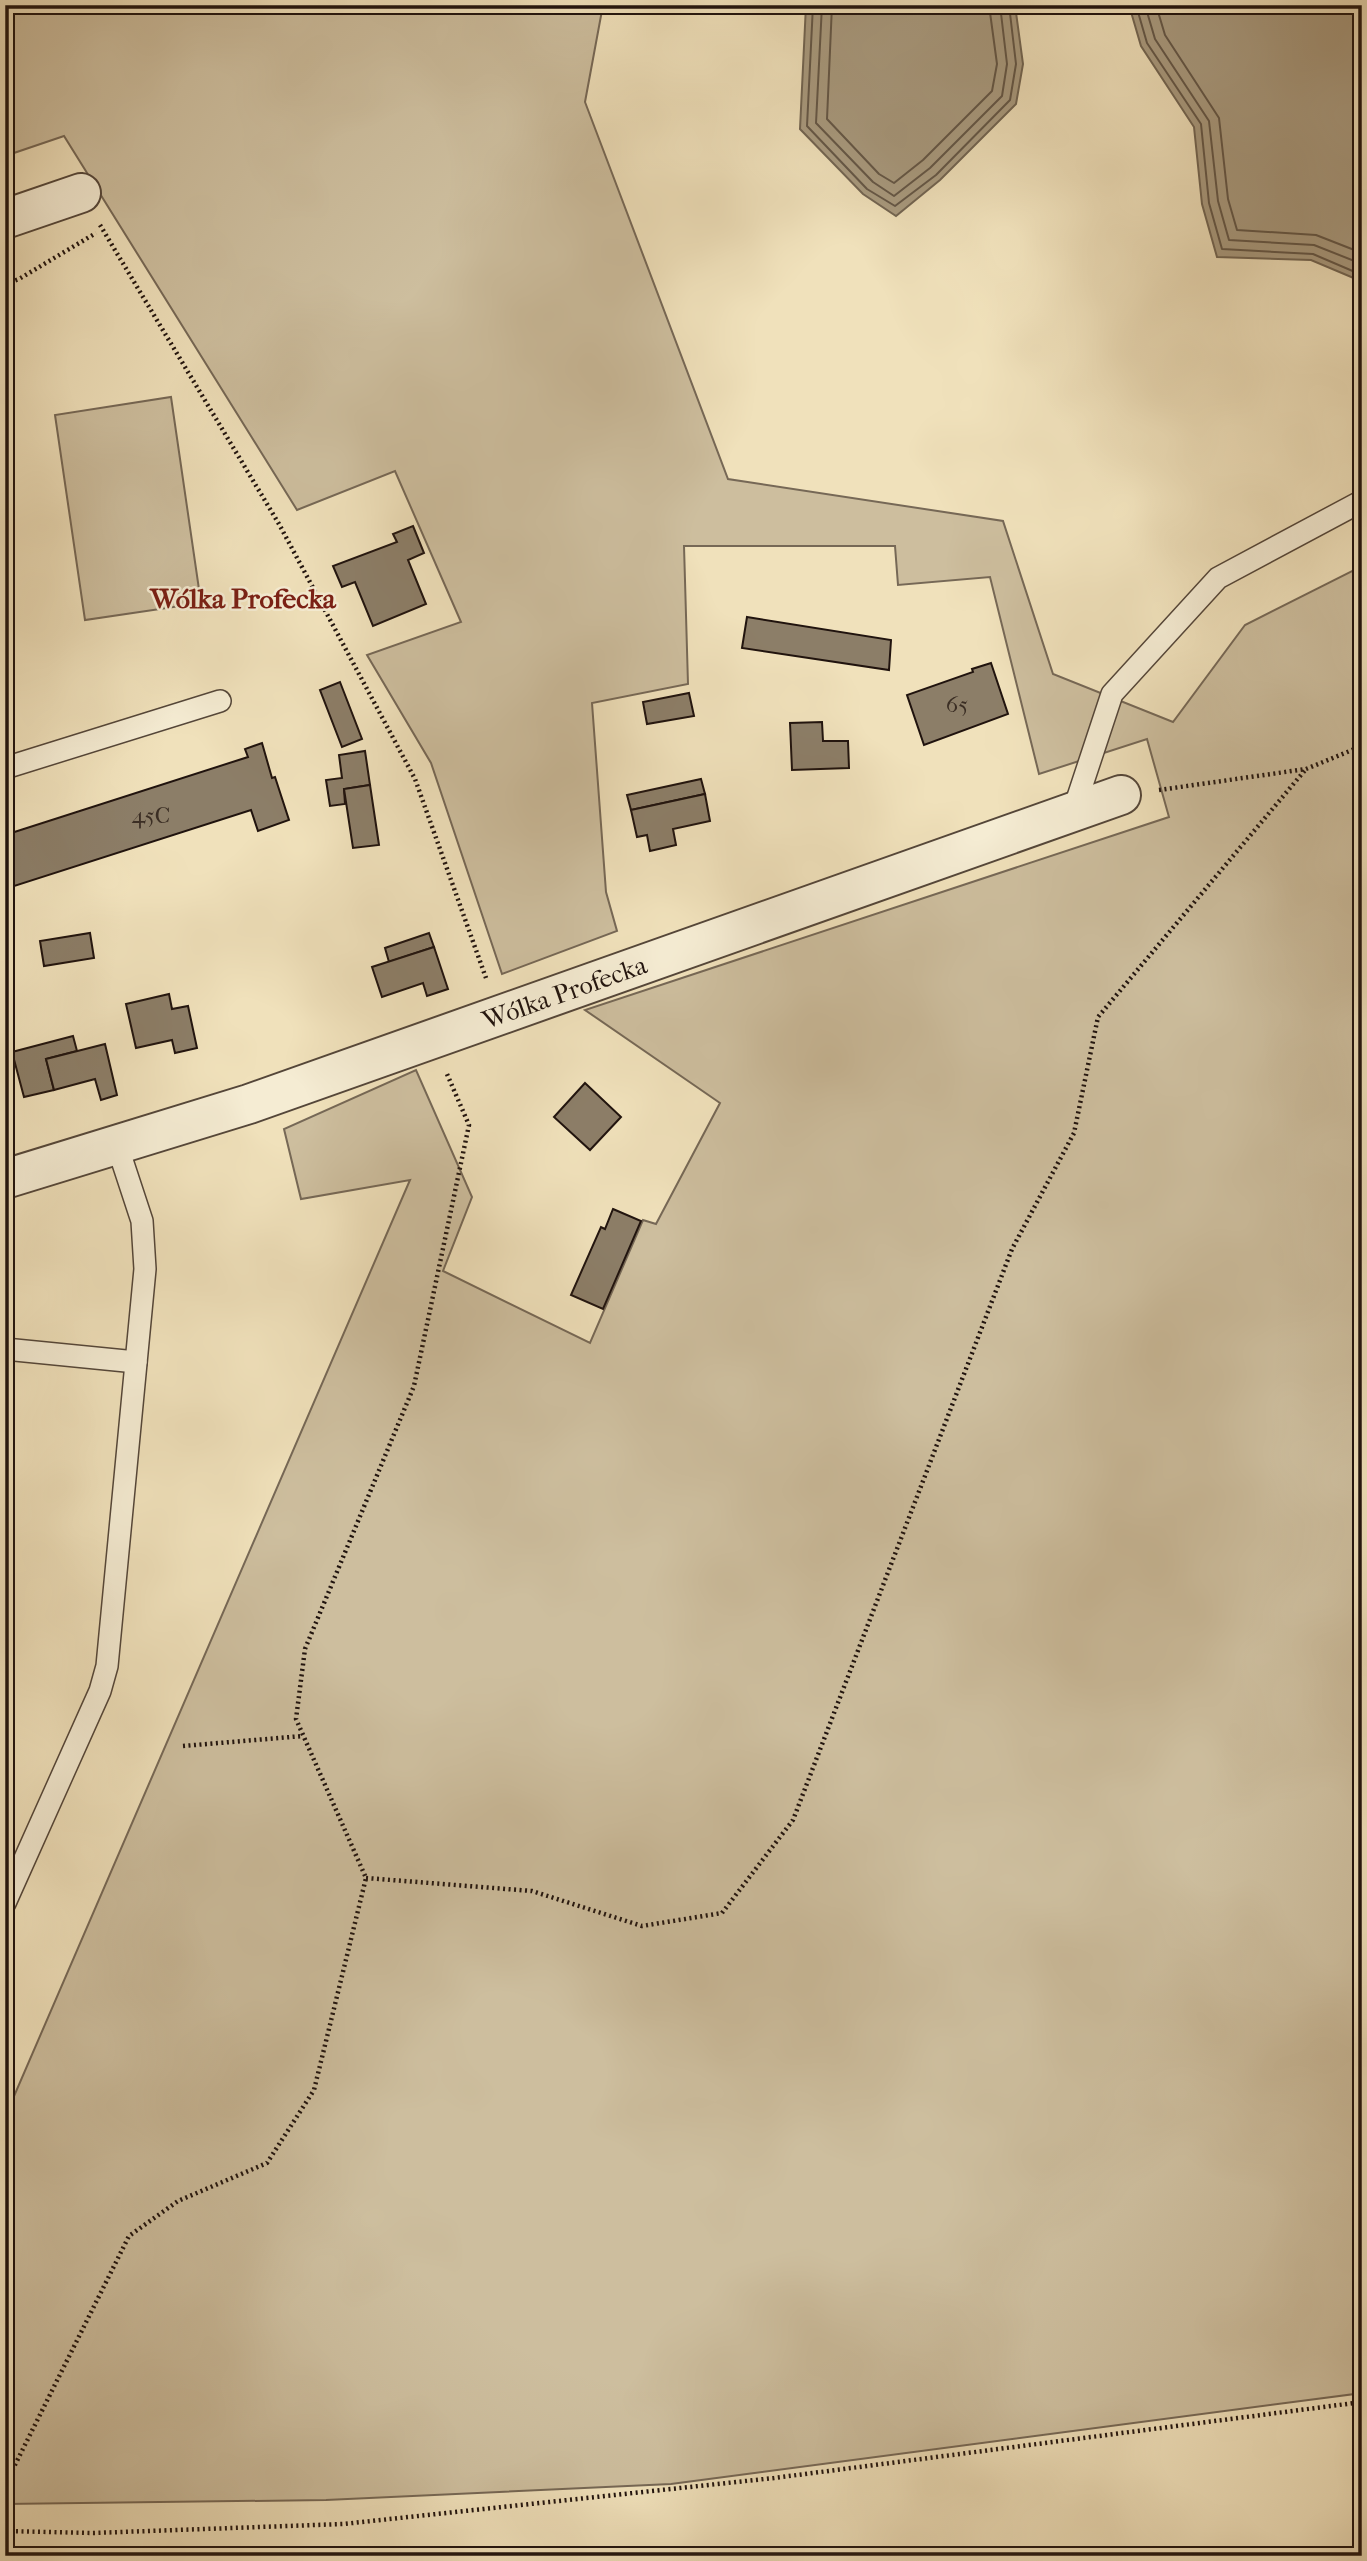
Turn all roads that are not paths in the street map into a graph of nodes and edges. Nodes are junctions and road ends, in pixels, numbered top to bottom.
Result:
1 (81, 194) road end
2 (5, 219) edge
3 (1362, 500) edge
4 (220, 701) dead end
5 (5, 768) edge
6 (1121, 795) road end
7 (1073, 812) junction
8 (117, 1145) junction
9 (5, 1179) edge
10 (5, 1349) edge
11 (136, 1362) junction
12 (5, 1903) edge

1 - 2 street
3 - 7 lane
4 - 5 lane
6 - 7 street, Wólka Profecka
7 - 8 street, Wólka Profecka
8 - 9 street, Wólka Profecka
8 - 11 lane
10 - 11 lane
11 - 12 lane

